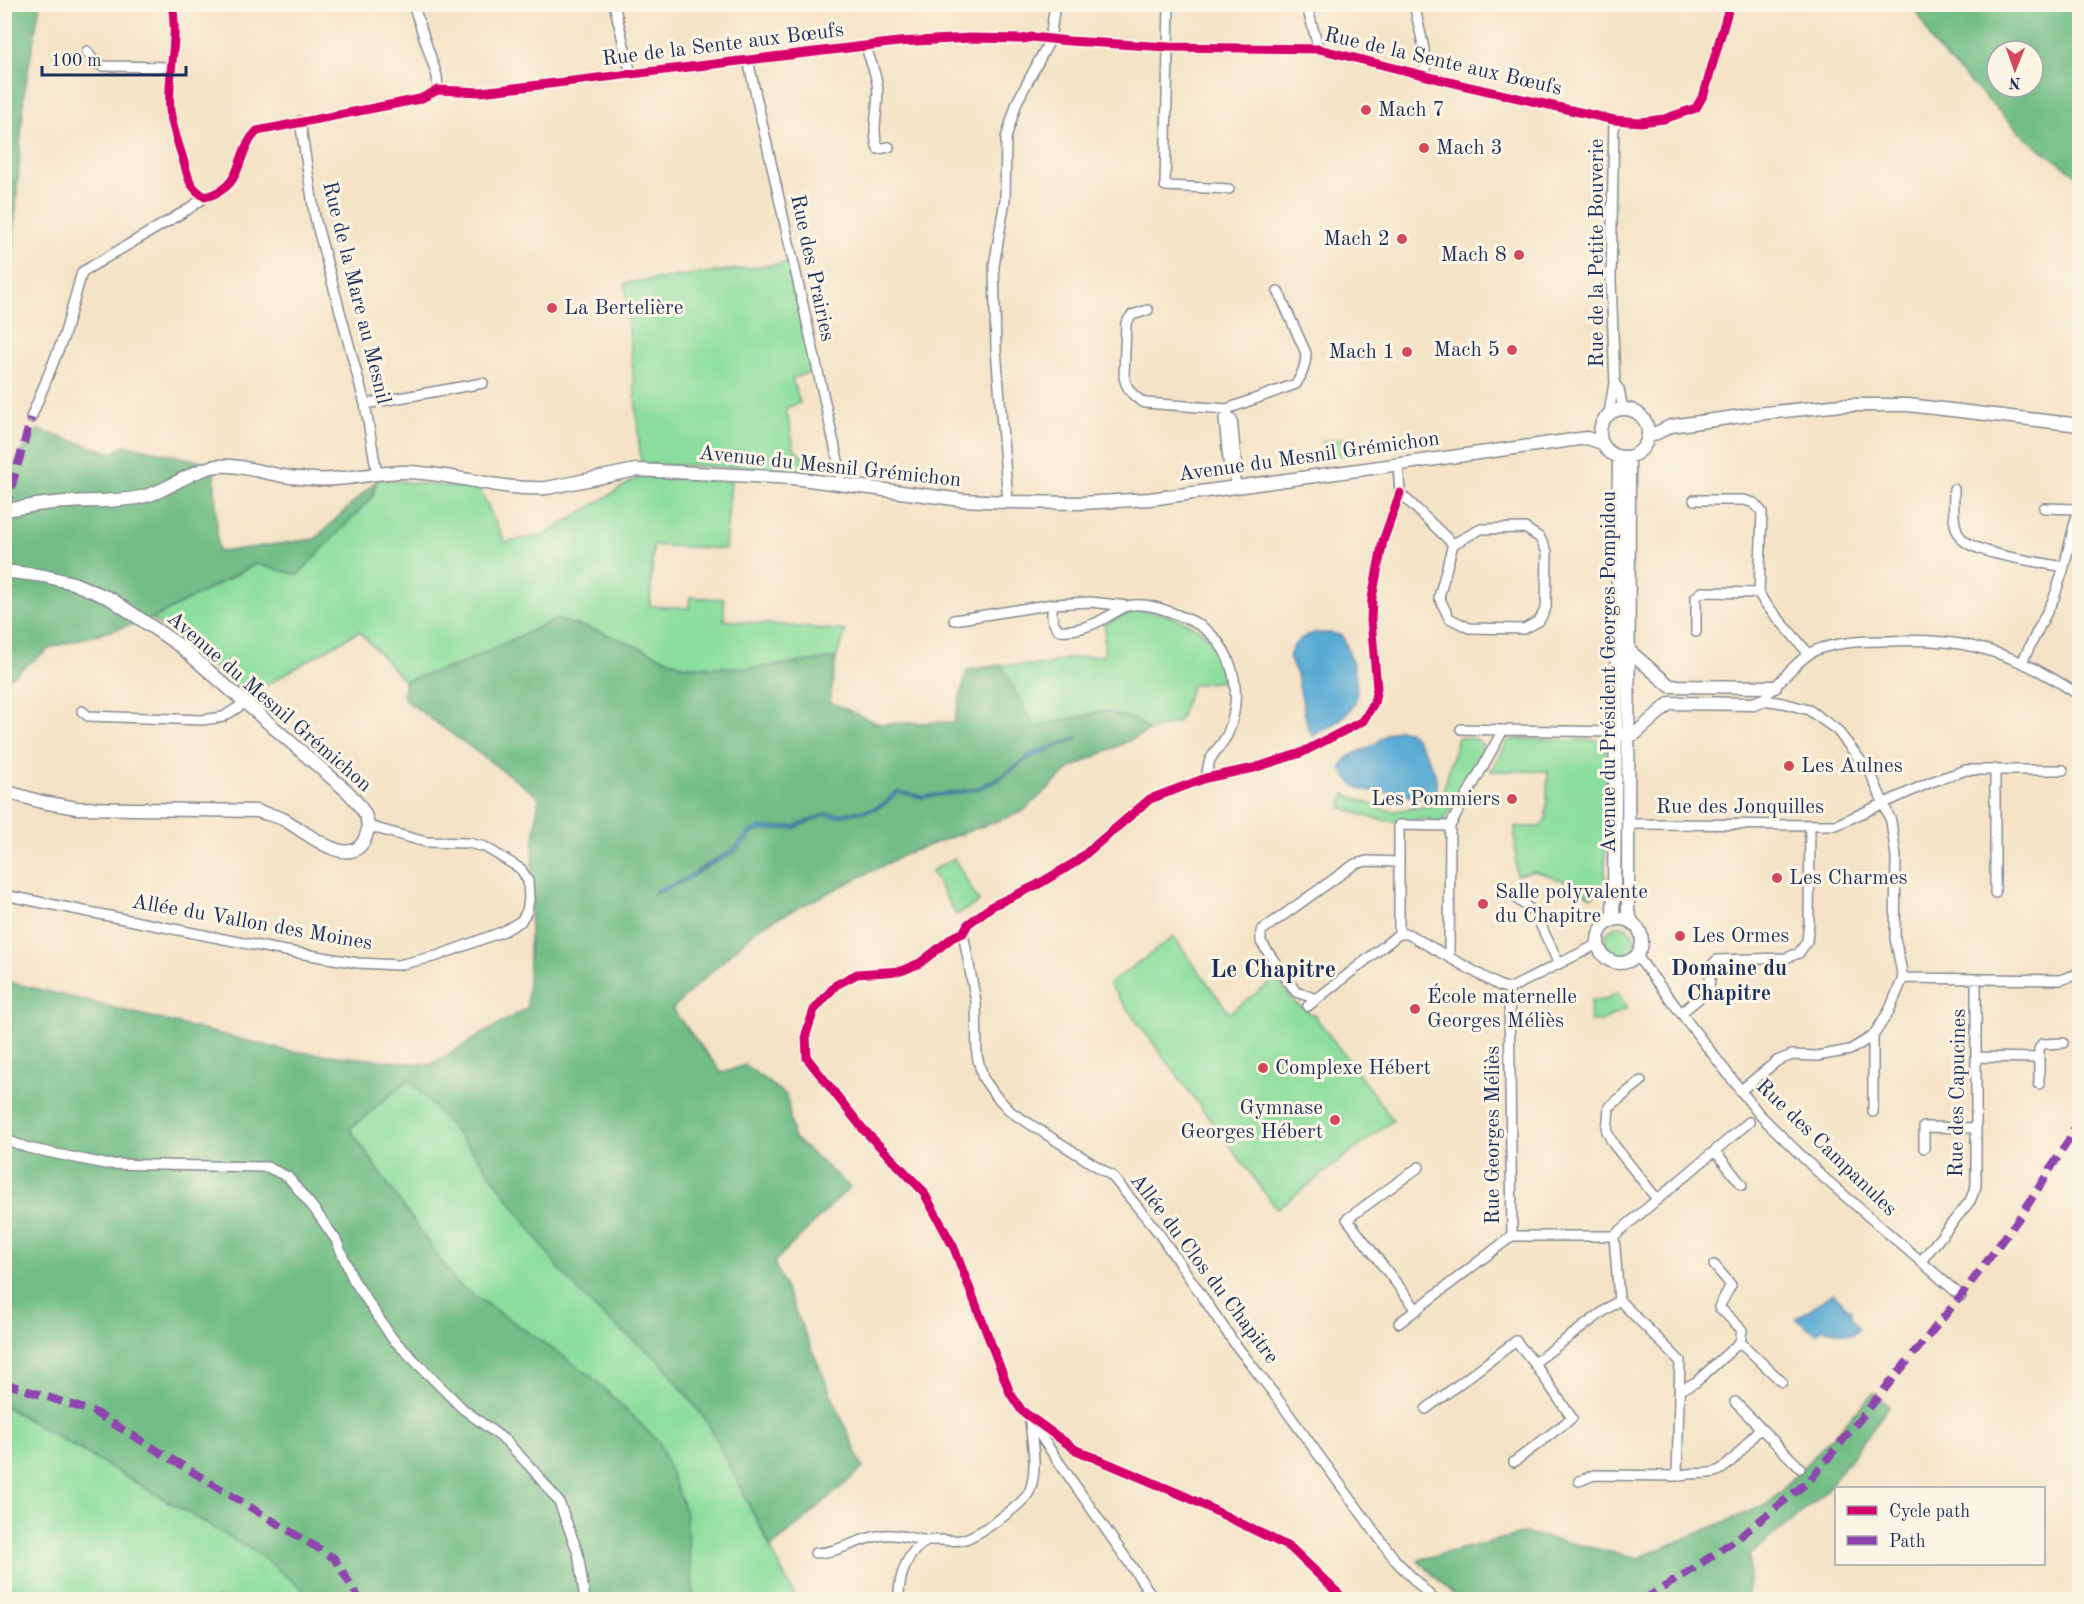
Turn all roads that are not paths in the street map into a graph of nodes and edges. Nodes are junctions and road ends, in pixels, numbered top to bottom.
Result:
1 (172, 4) edge
2 (413, 4) edge
3 (614, 4) edge
4 (1055, 4) edge
5 (1169, 4) edge
6 (1306, 4) edge
7 (1413, 4) edge
8 (1730, 4) edge
9 (1050, 40) junction
10 (866, 46) junction
11 (1168, 47) junction
12 (1319, 49) junction
13 (87, 51) dead end
14 (748, 60) junction
15 (171, 66) junction
16 (631, 74) junction
17 (1426, 76) junction
18 (438, 90) junction
19 (1614, 120) junction
20 (300, 121) junction
21 (889, 147) dead end
22 (1229, 189) dead end
23 (205, 197) junction
24 (1278, 291) dead end
25 (1148, 310) dead end
26 (483, 383) dead end
27 (1615, 386) junction
28 (365, 404) junction
29 (1623, 409) junction
30 (1228, 413) junction
31 (1609, 414) junction
32 (1643, 417) junction
33 (31, 418) dead end
34 (2079, 425) edge
35 (1671, 426) junction
36 (1601, 427) junction
37 (1648, 437) junction
38 (1587, 438) junction
39 (1602, 443) junction
40 (1624, 457) junction
41 (1398, 464) junction
42 (377, 474) junction
43 (839, 484) junction
44 (1236, 487) junction
45 (1954, 489) dead end
46 (1400, 493) junction
47 (1694, 500) dead end
48 (1008, 502) junction
49 (2044, 508) dead end
50 (4, 510) edge
51 (1453, 544) junction
52 (2064, 567) junction
53 (4, 571) edge
54 (1759, 593) junction
55 (1053, 604) junction
56 (1128, 606) junction
57 (954, 620) dead end
58 (1696, 632) dead end
59 (1623, 648) junction
60 (1809, 654) junction
61 (2022, 662) junction
62 (1670, 686) junction
63 (1775, 687) junction
64 (2079, 696) edge
65 (1763, 700) junction
66 (245, 703) junction
67 (1670, 704) junction
68 (82, 711) dead end
69 (1461, 729) dead end
70 (1503, 730) junction
71 (1622, 733) junction
72 (1995, 769) junction
73 (2063, 770) dead end
74 (1206, 778) junction
75 (4, 792) edge
76 (1884, 805) junction
77 (1628, 824) junction
78 (1810, 825) junction
79 (368, 826) junction
80 (1450, 826) junction
81 (1400, 862) junction
82 (1995, 893) dead end
83 (4, 895) edge
84 (1513, 896) dead end
85 (1609, 921) junction
86 (1632, 922) junction
87 (963, 933) junction
88 (1399, 934) junction
89 (1598, 944) junction
90 (1636, 955) junction
91 (1449, 956) junction
92 (1559, 964) junction
93 (2079, 969) edge
94 (1903, 978) junction
95 (1976, 979) junction
96 (1509, 989) junction
97 (1317, 999) junction
98 (1308, 1006) dead end
99 (1681, 1013) junction
100 (1873, 1036) junction
101 (2063, 1043) dead end
102 (1977, 1057) junction
103 (2039, 1058) junction
104 (1641, 1081) dead end
105 (2039, 1084) dead end
106 (1740, 1091) junction
107 (1873, 1112) dead end
108 (1749, 1122) dead end
109 (1975, 1128) junction
110 (4, 1140) edge
111 (1924, 1148) dead end
112 (1715, 1151) junction
113 (1419, 1167) dead end
114 (1742, 1185) dead end
115 (1657, 1199) junction
116 (1512, 1236) junction
117 (1614, 1236) junction
118 (1921, 1261) junction
119 (1714, 1265) dead end
120 (1961, 1296) dead end
121 (1619, 1300) junction
122 (1417, 1310) junction
123 (1399, 1323) dead end
124 (1740, 1342) junction
125 (1534, 1363) junction
126 (1782, 1382) dead end
127 (1680, 1390) junction
128 (1735, 1402) dead end
129 (1426, 1409) dead end
130 (1022, 1411) junction
131 (1030, 1421) junction
132 (1760, 1428) junction
133 (1514, 1462) dead end
134 (1800, 1468) dead end
135 (1677, 1476) junction
136 (1579, 1481) dead end
137 (928, 1541) junction
138 (815, 1553) dead end
139 (585, 1599) edge
140 (899, 1599) edge
141 (1155, 1599) edge
142 (1345, 1599) edge
143 (1434, 1599) edge

1 - 15 street
2 - 18 street
3 - 16 street
4 - 9 street
5 - 11 street
6 - 12 street
7 - 17 street
8 - 19 street, Rue de la Sente aux Bœufs
9 - 10 street, Rue de la Sente aux Bœufs
9 - 11 street, Rue de la Sente aux Bœufs
9 - 48 street
10 - 14 street, Rue de la Sente aux Bœufs
10 - 21 street
11 - 12 street, Rue de la Sente aux Bœufs
11 - 22 street
12 - 17 street, Rue de la Sente aux Bœufs
13 - 15 street
14 - 16 street, Rue de la Sente aux Bœufs
14 - 43 street, Rue des Prairies
15 - 23 street
16 - 18 street, Rue de la Sente aux Bœufs
17 - 19 street, Rue de la Sente aux Bœufs
18 - 20 street, Rue de la Sente aux Bœufs
19 - 27 street, Rue de la Petite Bouverie
20 - 23 street, Rue de la Sente aux Bœufs
20 - 28 street, Rue de la Mare au Mesnil
23 - 33 street, Rue de la Sente aux Bœufs
24 - 30 street
25 - 30 street
26 - 28 street
27 - 29 street, Rue de la Petite Bouverie
27 - 31 street, Rue de la Petite Bouverie
28 - 42 street, Rue de la Mare au Mesnil
29 - 31 street
29 - 32 street
30 - 44 street
31 - 36 street
32 - 35 street
32 - 37 street
34 - 35 street
35 - 37 street
36 - 38 street
36 - 39 street
37 - 40 street
38 - 39 street, Avenue du Mesnil Grémichon
38 - 41 street, Avenue du Mesnil Grémichon
39 - 40 street
40 - 59 street, Avenue du Président Georges Pompidou
41 - 44 street, Avenue du Mesnil Grémichon
41 - 46 street
42 - 43 street, Avenue du Mesnil Grémichon
42 - 50 street, Avenue du Mesnil Grémichon
43 - 48 street, Avenue du Mesnil Grémichon
44 - 48 street, Avenue du Mesnil Grémichon
45 - 52 street
46 - 51 street
46 - 74 street
47 - 54 street
49 - 52 street
51 - 51 street
52 - 61 street
53 - 66 street, Avenue du Mesnil Grémichon
54 - 58 street
54 - 60 street
55 - 56 street
55 - 56 street
55 - 57 street
56 - 74 street
59 - 62 street
59 - 71 street, Avenue du Président Georges Pompidou
60 - 61 street
60 - 63 street
61 - 64 street
62 - 63 street
62 - 67 street
63 - 65 street
65 - 67 street
65 - 76 street
66 - 68 street
66 - 79 street, Avenue du Mesnil Grémichon
67 - 71 street
69 - 70 street
70 - 71 street
70 - 80 street
71 - 77 street, Avenue du Président Georges Pompidou
71 - 85 street, Avenue du Président Georges Pompidou
72 - 73 street, Rue des Jonquilles
72 - 76 street, Rue des Jonquilles
72 - 82 street
74 - 87 street
75 - 79 street, Avenue du Mesnil Grémichon
76 - 78 street, Rue des Jonquilles
76 - 94 street
77 - 78 street, Rue des Jonquilles
77 - 86 street, Avenue du Président Georges Pompidou
78 - 99 street
79 - 83 street, Allée du Vallon des Moines
80 - 81 street
80 - 91 street
81 - 88 street
81 - 97 street
84 - 92 street
85 - 86 street
85 - 89 street
86 - 90 street
87 - 130 street
87 - 143 street, Allée du Clos du Chapitre
88 - 91 street
88 - 97 street
89 - 90 street
89 - 92 street
90 - 99 street, Rue des Campanules
91 - 96 street
92 - 96 street
93 - 95 street
94 - 95 street
94 - 100 street
95 - 102 street, Rue des Capucines
96 - 116 street, Rue Georges Méliès
97 - 98 street
99 - 106 street, Rue des Campanules
100 - 106 street
100 - 107 street
101 - 103 street
102 - 103 street
102 - 109 street, Rue des Capucines
103 - 105 street
104 - 115 street
106 - 118 street, Rue des Campanules
108 - 112 street
109 - 111 street
109 - 118 street, Rue des Capucines
110 - 139 street
112 - 114 street
112 - 115 street
113 - 122 street
115 - 117 street
116 - 117 street
116 - 122 street
117 - 121 street
118 - 120 street, Rue des Campanules
119 - 124 street
121 - 125 street
121 - 127 street
122 - 123 street
124 - 126 street
124 - 127 street
125 - 129 street
125 - 133 street
127 - 135 street
128 - 132 street
130 - 131 street
130 - 142 street
131 - 137 street
131 - 141 street
132 - 134 street
132 - 135 street
135 - 136 street
137 - 138 street
137 - 140 street

